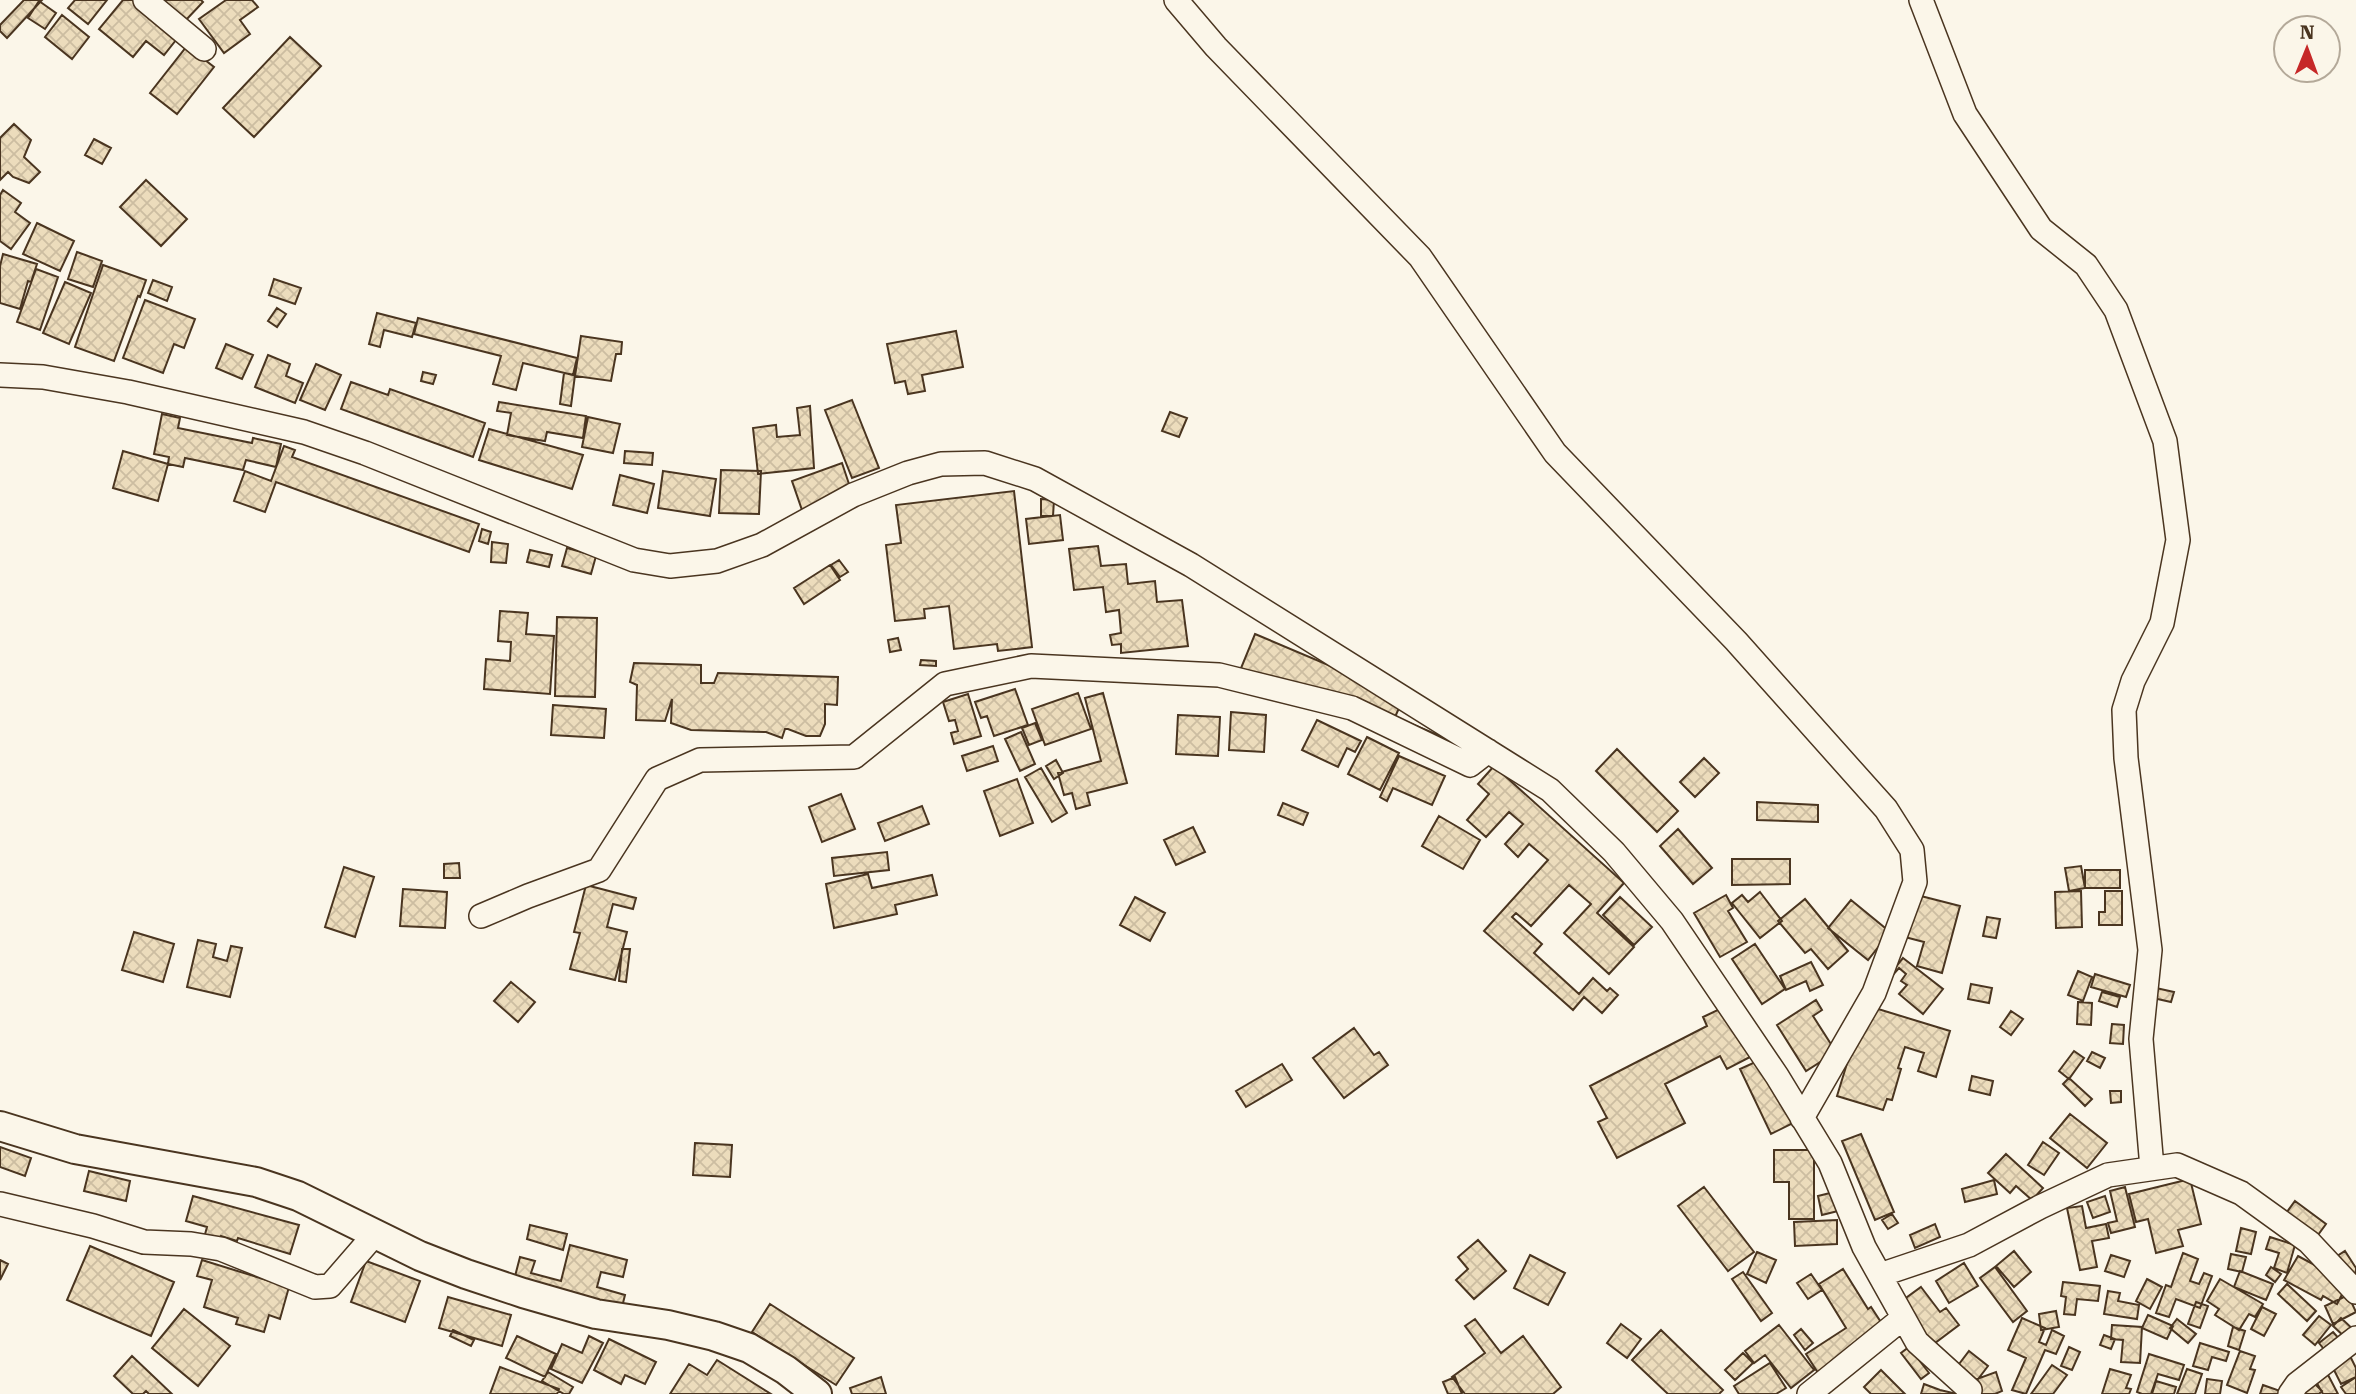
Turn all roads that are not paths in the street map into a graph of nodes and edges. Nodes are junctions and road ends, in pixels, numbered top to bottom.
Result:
1 (145, 0) edge
2 (1176, 0) edge
3 (1921, 0) edge
4 (204, 49) dead end
5 (2, 369) edge
6 (1488, 751) junction
7 (481, 916) dead end
8 (1802, 1118) junction
9 (0, 1126) edge
10 (2152, 1168) junction
11 (0, 1204) edge
12 (374, 1234) junction
13 (1880, 1275) junction
14 (2356, 1292) edge
15 (1903, 1318) junction
16 (2356, 1338) edge
17 (1970, 1390) dead end
18 (817, 1394) edge
19 (1809, 1394) edge
20 (2290, 1394) edge

1 - 4 street
2 - 8 street
3 - 10 street
5 - 6 street
6 - 7 street
6 - 8 street
8 - 13 street
9 - 12 main road
10 - 13 street
10 - 14 street
11 - 12 street
12 - 18 main road
13 - 15 street
15 - 17 street
15 - 19 street
16 - 20 street

